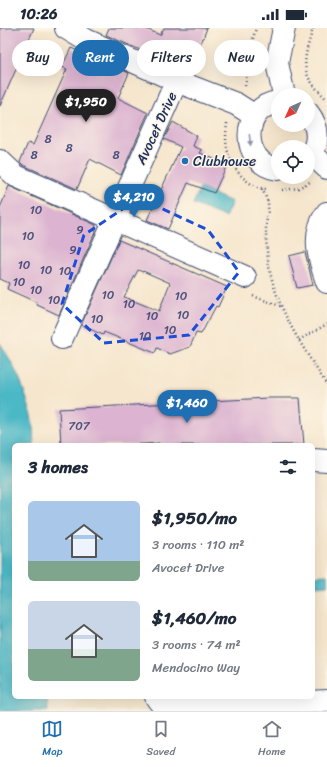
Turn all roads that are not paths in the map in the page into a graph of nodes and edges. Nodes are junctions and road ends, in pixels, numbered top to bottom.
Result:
1 (66, 28) edge
2 (284, 28) edge
3 (89, 34) edge
4 (179, 82) junction
5 (282, 88) edge
6 (271, 105) edge
7 (255, 116) junction
8 (315, 126) edge
9 (316, 160) edge
10 (0, 161) edge
11 (271, 166) edge
12 (327, 213) edge
13 (114, 219) junction
14 (327, 282) edge
15 (249, 286) road end
16 (62, 338) dead end
17 (315, 460) edge
18 (327, 460) edge
19 (157, 699) edge
20 (327, 701) edge

1 - 3 street, Avocet Drive
2 - 5 street
3 - 4 street, Avocet Drive
4 - 7 street, Avocet Drive
4 - 13 street, Avocet Drive
6 - 7 street
7 -> 11 street
8 - 9 street
10 - 13 street
12 - 14 street
13 - 15 street
13 - 16 street, Avocet Drive
17 - 18 street
19 - 20 street

